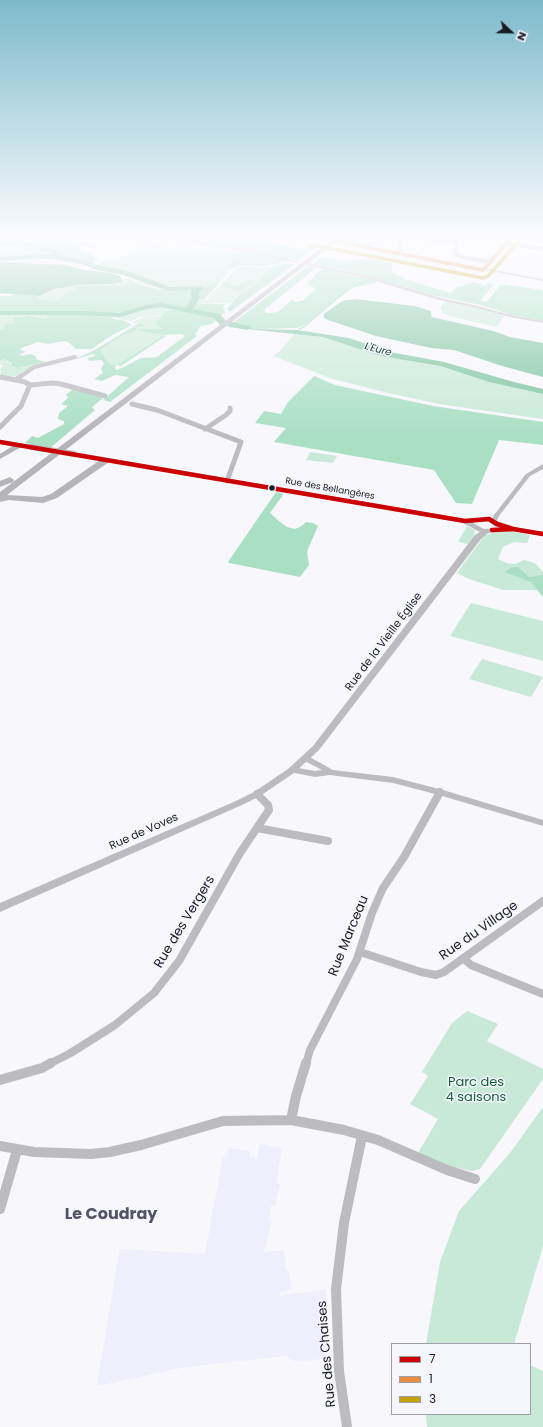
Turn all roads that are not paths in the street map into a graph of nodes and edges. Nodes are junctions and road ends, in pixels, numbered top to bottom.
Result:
1 (249, 304) edge
2 (465, 304) edge
3 (543, 322) edge
4 (75, 357) dead end
5 (0, 377) edge
6 (15, 380) junction
7 (30, 385) junction
8 (105, 396) dead end
9 (132, 404) dead end
10 (230, 408) dead end
11 (102, 414) junction
12 (0, 427) edge
13 (205, 429) junction
14 (4, 443) edge
15 (19, 446) junction
16 (0, 456) edge
17 (95, 458) junction
18 (106, 460) junction
19 (543, 466) edge
20 (85, 474) junction
21 (27, 476) junction
22 (10, 480) junction
23 (226, 481) junction
24 (0, 484) edge
25 (0, 487) edge
26 (0, 498) edge
27 (22, 498) junction
28 (496, 522) junction
29 (477, 528) junction
30 (543, 534) edge
31 (306, 758) junction
32 (293, 770) junction
33 (330, 772) junction
34 (440, 792) junction
35 (257, 794) junction
36 (543, 823) edge
37 (257, 828) junction
38 (328, 841) dead end
39 (543, 901) edge
40 (0, 908) edge
41 (360, 952) junction
42 (463, 958) junction
43 (543, 994) edge
44 (0, 1080) edge
45 (291, 1120) junction
46 (362, 1136) junction
47 (0, 1146) edge
48 (17, 1150) junction
49 (475, 1179) dead end
50 (0, 1209) edge
51 (347, 1427) edge

1 - 11 main road
2 - 3 street
4 - 6 street
5 - 6 street
6 - 7 street
7 - 8 street
7 - 12 street
9 - 13 street
10 - 13 street
11 - 21 main road
11 - 22 main road
13 - 23 street
14 - 15 main road, Rue des Bellangères
14 - 16 main road
15 - 16 main road
15 - 17 main road, Rue des Bellangères, bridge
17 - 18 main road, Rue des Bellangères
17 - 20 main road
18 - 20 main road
18 - 23 main road, Rue des Bellangères
19 - 28 street
20 - 27 main road
21 - 26 main road
21 - 27 main road
22 - 24 main road
22 - 25 main road
23 - 29 main road, Rue des Bellangères
26 - 27 main road
28 - 29 main road, Rue de la Vieille Église
28 - 29 main road
28 - 30 main road
29 - 31 main road, Rue de la Vieille Église
31 - 32 main road, Rue de Voves
31 - 33 street
32 - 33 street
32 - 35 main road, Rue de Voves
33 - 34 street
34 - 36 street
34 - 41 street, Rue Marceau
35 - 37 street, Rue des Vergers
35 - 40 main road, Rue de Voves
37 - 38 street
37 - 44 street, Rue des Vergers
39 - 42 street, Rue du Village
41 - 42 street, Rue du Village
41 - 45 street, Rue Marceau
42 - 43 street
45 - 46 street
45 - 48 street
46 - 49 street
46 - 51 street, Rue des Chaises
47 - 48 street
48 - 50 street

